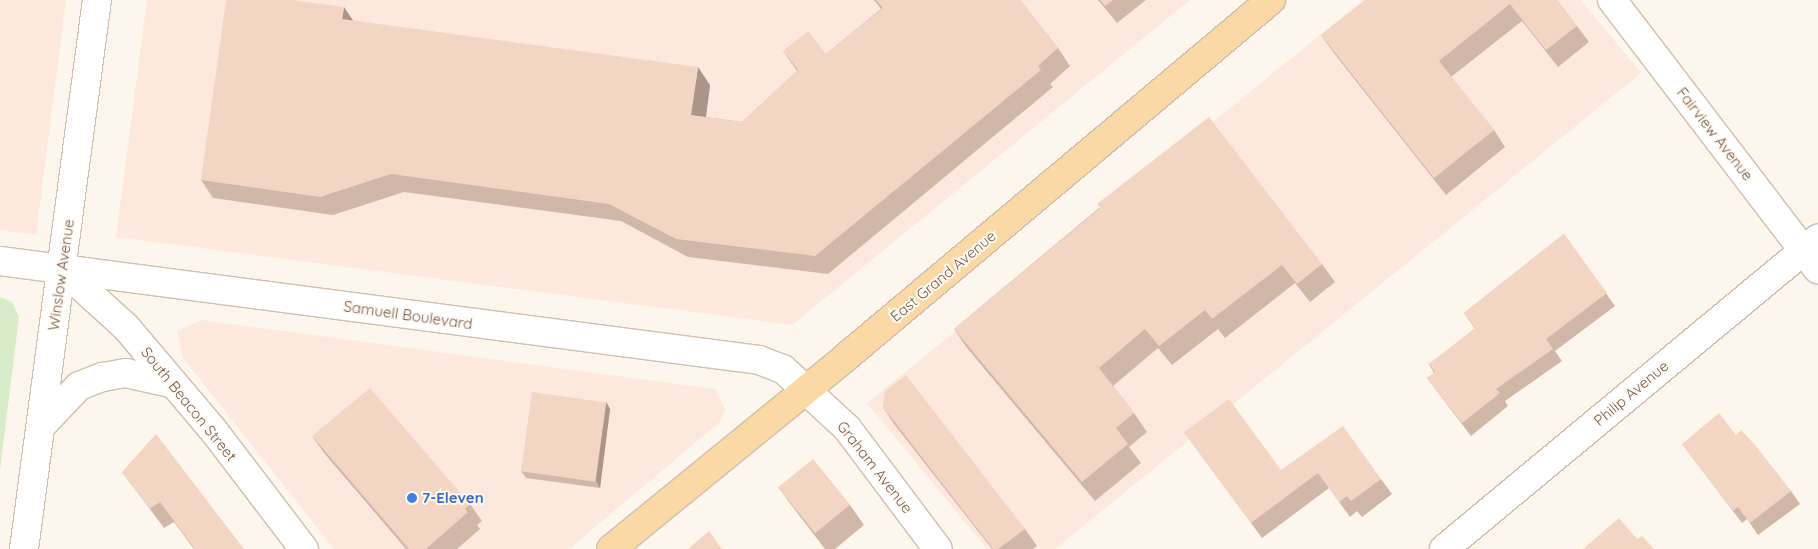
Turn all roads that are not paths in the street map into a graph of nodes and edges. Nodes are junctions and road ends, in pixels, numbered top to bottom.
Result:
1 (97, 0) edge
2 (1271, 0) edge
3 (1612, 0) edge
4 (1813, 252) edge
5 (0, 261) edge
6 (62, 269) junction
7 (174, 384) junction
8 (807, 390) junction
9 (41, 426) junction
10 (24, 549) edge
11 (304, 549) edge
12 (612, 549) edge
13 (938, 549) edge
14 (1444, 549) edge

1 - 6 street, Winslow Avenue
2 - 8 main road, East Grand Avenue
3 - 4 street, Fairview Avenue
4 - 14 street, Philip Avenue
5 - 6 street, Samuell Boulevard
6 - 7 street, South Beacon Street
6 - 8 street, Samuell Boulevard
6 - 9 street, Winslow Avenue
7 - 9 street
7 - 11 street, South Beacon Street
8 - 12 main road, East Grand Avenue
8 - 13 street, Graham Avenue
9 - 10 street, Winslow Avenue

